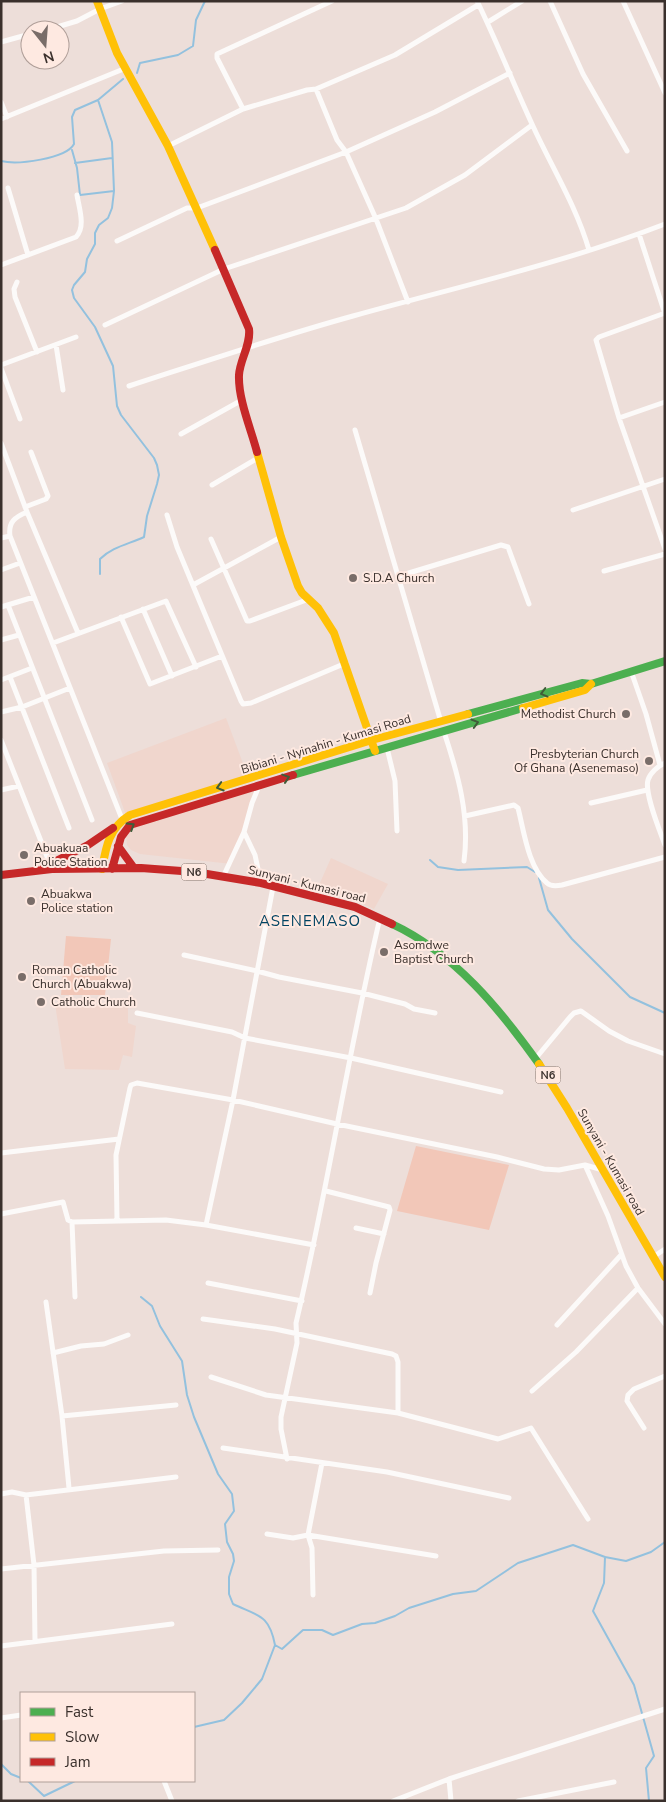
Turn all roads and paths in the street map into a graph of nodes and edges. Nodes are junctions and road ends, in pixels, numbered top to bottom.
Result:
1 (122, 1) edge
2 (332, 1) edge
3 (522, 1) edge
4 (550, 1) edge
5 (623, 1) edge
6 (478, 3) edge
7 (99, 5) edge
8 (488, 22) junction
9 (70, 23) edge
10 (20, 37) edge
11 (1, 42) edge
12 (127, 68) junction
13 (510, 73) junction
14 (316, 88) junction
15 (665, 93) edge
16 (1, 102) edge
17 (243, 109) junction
18 (4, 118) edge
19 (532, 125) junction
20 (168, 146) junction
21 (346, 152) junction
22 (627, 152) dead end
23 (8, 188) dead end
24 (77, 195) dead end
25 (197, 208) junction
26 (376, 219) junction
27 (665, 224) edge
28 (639, 234) junction
29 (117, 242) dead end
30 (589, 250) junction
31 (28, 255) junction
32 (1, 265) edge
33 (224, 269) junction
34 (18, 282) dead end
35 (408, 302) junction
36 (665, 313) edge
37 (105, 325) dead end
38 (76, 337) dead end
39 (56, 345) junction
40 (246, 348) junction
41 (37, 352) junction
42 (1, 367) edge
43 (129, 386) dead end
44 (64, 390) dead end
45 (242, 400) junction
46 (665, 402) edge
47 (620, 418) junction
48 (20, 419) dead end
49 (355, 430) dead end
50 (181, 434) dead end
51 (1, 443) edge
52 (31, 452) dead end
53 (258, 458) junction
54 (665, 480) edge
55 (212, 485) dead end
56 (644, 487) junction
57 (26, 510) junction
58 (573, 510) dead end
59 (167, 515) dead end
60 (10, 536) junction
61 (281, 537) junction
62 (1, 538) edge
63 (211, 539) dead end
64 (665, 550) edge
65 (665, 554) edge
66 (20, 563) junction
67 (225, 568) junction
68 (1, 570) edge
69 (604, 571) dead end
70 (399, 576) junction
71 (194, 585) junction
72 (34, 597) junction
73 (310, 598) junction
74 (529, 604) dead end
75 (8, 605) junction
76 (1, 607) edge
77 (143, 609) junction
78 (121, 617) junction
79 (78, 633) junction
80 (19, 635) junction
81 (1, 640) edge
82 (53, 643) junction
83 (222, 656) junction
84 (665, 661) edge
85 (346, 663) junction
86 (196, 667) junction
87 (32, 668) junction
88 (632, 671) junction
89 (172, 676) junction
90 (10, 677) junction
91 (1, 680) edge
92 (591, 684) junction
93 (70, 688) junction
94 (44, 698) junction
95 (22, 707) junction
96 (1, 712) edge
97 (441, 722) junction
98 (444, 732) junction
99 (1, 740) edge
100 (372, 740) junction
101 (3, 748) edge
102 (387, 748) junction
103 (375, 751) junction
104 (662, 764) edge
105 (20, 786) junction
106 (259, 786) junction
107 (1, 790) edge
108 (647, 790) junction
109 (591, 803) dead end
110 (465, 816) junction
111 (122, 819) junction
112 (92, 820) dead end
113 (113, 827) junction
114 (69, 828) dead end
115 (397, 831) dead end
116 (244, 832) junction
117 (118, 846) junction
118 (665, 846) edge
119 (665, 857) edge
120 (464, 861) dead end
121 (50, 864) junction
122 (134, 868) junction
123 (102, 869) junction
124 (112, 869) junction
125 (38, 870) junction
126 (1, 875) edge
127 (223, 877) junction
128 (261, 883) junction
129 (273, 887) junction
130 (380, 918) junction
131 (184, 955) dead end
132 (257, 971) junction
133 (362, 993) junction
134 (137, 1013) dead end
135 (435, 1013) dead end
136 (245, 1038) junction
137 (665, 1054) edge
138 (351, 1058) junction
139 (536, 1058) junction
140 (501, 1092) dead end
141 (233, 1100) junction
142 (337, 1124) junction
143 (119, 1139) junction
144 (1, 1153) edge
145 (585, 1165) junction
146 (603, 1171) junction
147 (326, 1191) junction
148 (1, 1214) edge
149 (117, 1220) junction
150 (72, 1222) junction
151 (206, 1225) junction
152 (356, 1228) dead end
153 (384, 1234) junction
154 (314, 1245) junction
155 (665, 1249) edge
156 (621, 1254) junction
157 (653, 1257) junction
158 (665, 1276) edge
159 (208, 1283) dead end
160 (638, 1288) junction
161 (370, 1293) dead end
162 (75, 1297) dead end
163 (302, 1301) junction
164 (46, 1302) dead end
165 (203, 1319) dead end
166 (665, 1324) edge
167 (557, 1325) dead end
168 (297, 1333) junction
169 (128, 1335) dead end
170 (53, 1353) junction
171 (665, 1376) edge
172 (211, 1377) dead end
173 (532, 1391) dead end
174 (285, 1398) junction
175 (176, 1405) dead end
176 (398, 1414) junction
177 (62, 1416) junction
178 (644, 1428) dead end
179 (222, 1448) dead end
180 (287, 1458) junction
181 (322, 1463) junction
182 (176, 1476) dead end
183 (68, 1488) junction
184 (1, 1494) edge
185 (26, 1494) junction
186 (509, 1498) dead end
187 (588, 1519) dead end
188 (267, 1534) dead end
189 (308, 1535) junction
190 (218, 1550) dead end
191 (436, 1556) dead end
192 (34, 1565) junction
193 (1, 1569) edge
194 (313, 1595) dead end
195 (172, 1624) dead end
196 (35, 1642) junction
197 (1, 1646) edge
198 (665, 1708) edge
199 (20, 1715) edge
200 (1, 1718) edge
201 (449, 1779) junction
202 (164, 1782) edge
203 (614, 1782) dead end
204 (172, 1801) edge
205 (393, 1801) edge
206 (451, 1801) edge
207 (518, 1801) edge

1 - 7 street
2 - 17 street
3 - 8 street
4 - 22 street
5 - 15 street
6 - 8 street
6 - 14 street
7 - 9 street
7 - 12 main road
8 - 13 street
10 - 11 street
12 - 18 street
12 - 20 main road
13 - 19 street
13 - 21 street
14 - 17 street
14 - 21 street
16 - 18 street
17 - 20 street
19 - 26 street
19 - 30 street
20 - 25 main road
21 - 25 street
21 - 26 street
23 - 31 street
24 - 31 street
25 - 29 street
25 - 33 main road
26 - 33 street
26 - 35 street
27 - 28 street
28 - 30 street
28 - 36 street
30 - 35 street
31 - 32 street
33 - 37 street
33 - 40 main road
34 - 41 street
35 - 40 street
36 - 47 street
38 - 39 street
39 - 41 street
39 - 44 street
40 - 43 street
40 - 45 main road
41 - 42 street
42 - 48 street
45 - 50 street
45 - 53 main road
46 - 47 street
47 - 56 street
49 - 70 street
51 - 57 street
52 - 57 street
53 - 55 street
53 - 61 main road
54 - 56 street
56 - 58 street
56 - 64 street
57 - 60 street
57 - 79 street
59 - 71 street
60 - 62 street
60 - 66 street
61 - 67 street
61 - 73 main road
63 - 67 street
65 - 69 street
66 - 68 street
66 - 72 street
67 - 71 street
67 - 73 street
70 - 74 street
70 - 97 street
71 - 83 street
72 - 75 street
72 - 82 street
73 - 85 main road
75 - 76 street
75 - 80 street
77 - 78 street
77 - 86 street
77 - 89 street
78 - 79 street
78 - 89 street
79 - 82 street
80 - 81 street
80 - 87 street
82 - 93 street
83 - 85 street
83 - 86 street
84 - 88 main road, Bibiani - Nyinahin - Kumasi Road
85 - 100 main road
86 - 89 street
87 - 90 street
87 - 94 street
88 - 92 main road, Bibiani - Nyinahin - Kumasi Road
88 - 104 street
90 - 91 street
90 - 95 street
92 -> 97 main road, Bibiani - Nyinahin - Kumasi Road
98 -> 92 main road, Bibiani - Nyinahin - Kumasi Road
93 - 94 street
93 - 111 street
94 - 95 street
94 - 112 street
95 - 96 street
95 - 114 street
97 - 100 main road, Bibiani - Nyinahin - Kumasi Road
98 - 102 main road, Bibiani - Nyinahin - Kumasi Road
98 - 110 street
99 - 101 street
100 - 103 main road
100 -> 111 main road, Bibiani - Nyinahin - Kumasi Road
101 - 105 street
102 - 103 main road, Bibiani - Nyinahin - Kumasi Road
102 - 115 street
106 -> 103 main road, Bibiani - Nyinahin - Kumasi Road
104 - 108 street
105 - 107 street
105 - 121 street
106 - 116 street
117 -> 106 main road, Bibiani - Nyinahin - Kumasi Road
108 - 109 street
108 - 118 street
110 - 119 street
110 - 120 street
111 - 113 main road, Bibiani - Nyinahin - Kumasi Road
113 - 121 main road, Bibiani - Nyinahin - Kumasi Road
113 - 123 main road
116 - 127 street
116 - 128 street
117 - 122 main road
117 - 124 main road, Bibiani - Nyinahin - Kumasi Road
121 - 125 main road, Bibiani - Nyinahin - Kumasi Road
122 - 124 main road, Sunyani - Kumasi road / N6
122 - 127 main road, Sunyani - Kumasi road / N6
123 - 124 main road, Sunyani - Kumasi road / N6
123 - 125 main road, Sunyani - Kumasi road / N6
125 - 126 main road, Sunyani - Kumasi road / N6
127 - 128 main road, Sunyani - Kumasi road / N6
128 - 129 main road, Sunyani - Kumasi road / N6
129 - 130 main road, Sunyani - Kumasi road / N6
129 - 132 street
130 - 133 street
130 - 139 main road, Sunyani - Kumasi road / N6
131 - 132 street
132 - 133 street
132 - 136 street
133 - 135 street
133 - 138 street
134 - 136 street
136 - 138 street
136 - 141 street
137 - 139 street
138 - 140 street
138 - 142 street
139 - 146 main road, Sunyani - Kumasi road / N6
141 - 142 street
141 - 143 street
141 - 151 street
142 - 145 street
142 - 147 street
143 - 144 street
143 - 149 street
145 - 146 street
145 - 156 street
146 - 157 main road, Sunyani - Kumasi road / N6
147 - 153 street
147 - 154 street
148 - 150 street
149 - 150 street
149 - 151 street
150 - 162 street
151 - 154 street
152 - 153 street
153 - 161 street
154 - 163 street
155 - 157 street
156 - 160 street
156 - 167 street
157 - 158 main road, Sunyani - Kumasi road / N6
159 - 163 street
160 - 166 street
160 - 173 street
163 - 168 street
164 - 170 street
165 - 168 street
168 - 174 street
168 - 176 street
169 - 170 street
170 - 177 street
171 - 178 street
172 - 174 street
174 - 176 street
174 - 180 street
175 - 177 street
176 - 187 street
177 - 183 street
179 - 180 street
180 - 181 street
181 - 186 street
181 - 189 street
182 - 183 street
183 - 185 street
184 - 185 street
185 - 192 street
188 - 189 street
189 - 191 street
189 - 194 street
190 - 192 street
192 - 193 street
192 - 196 street
195 - 196 street
196 - 197 street
198 - 201 street
199 - 200 street
201 - 205 street
201 - 206 street
202 - 204 street
203 - 207 street

